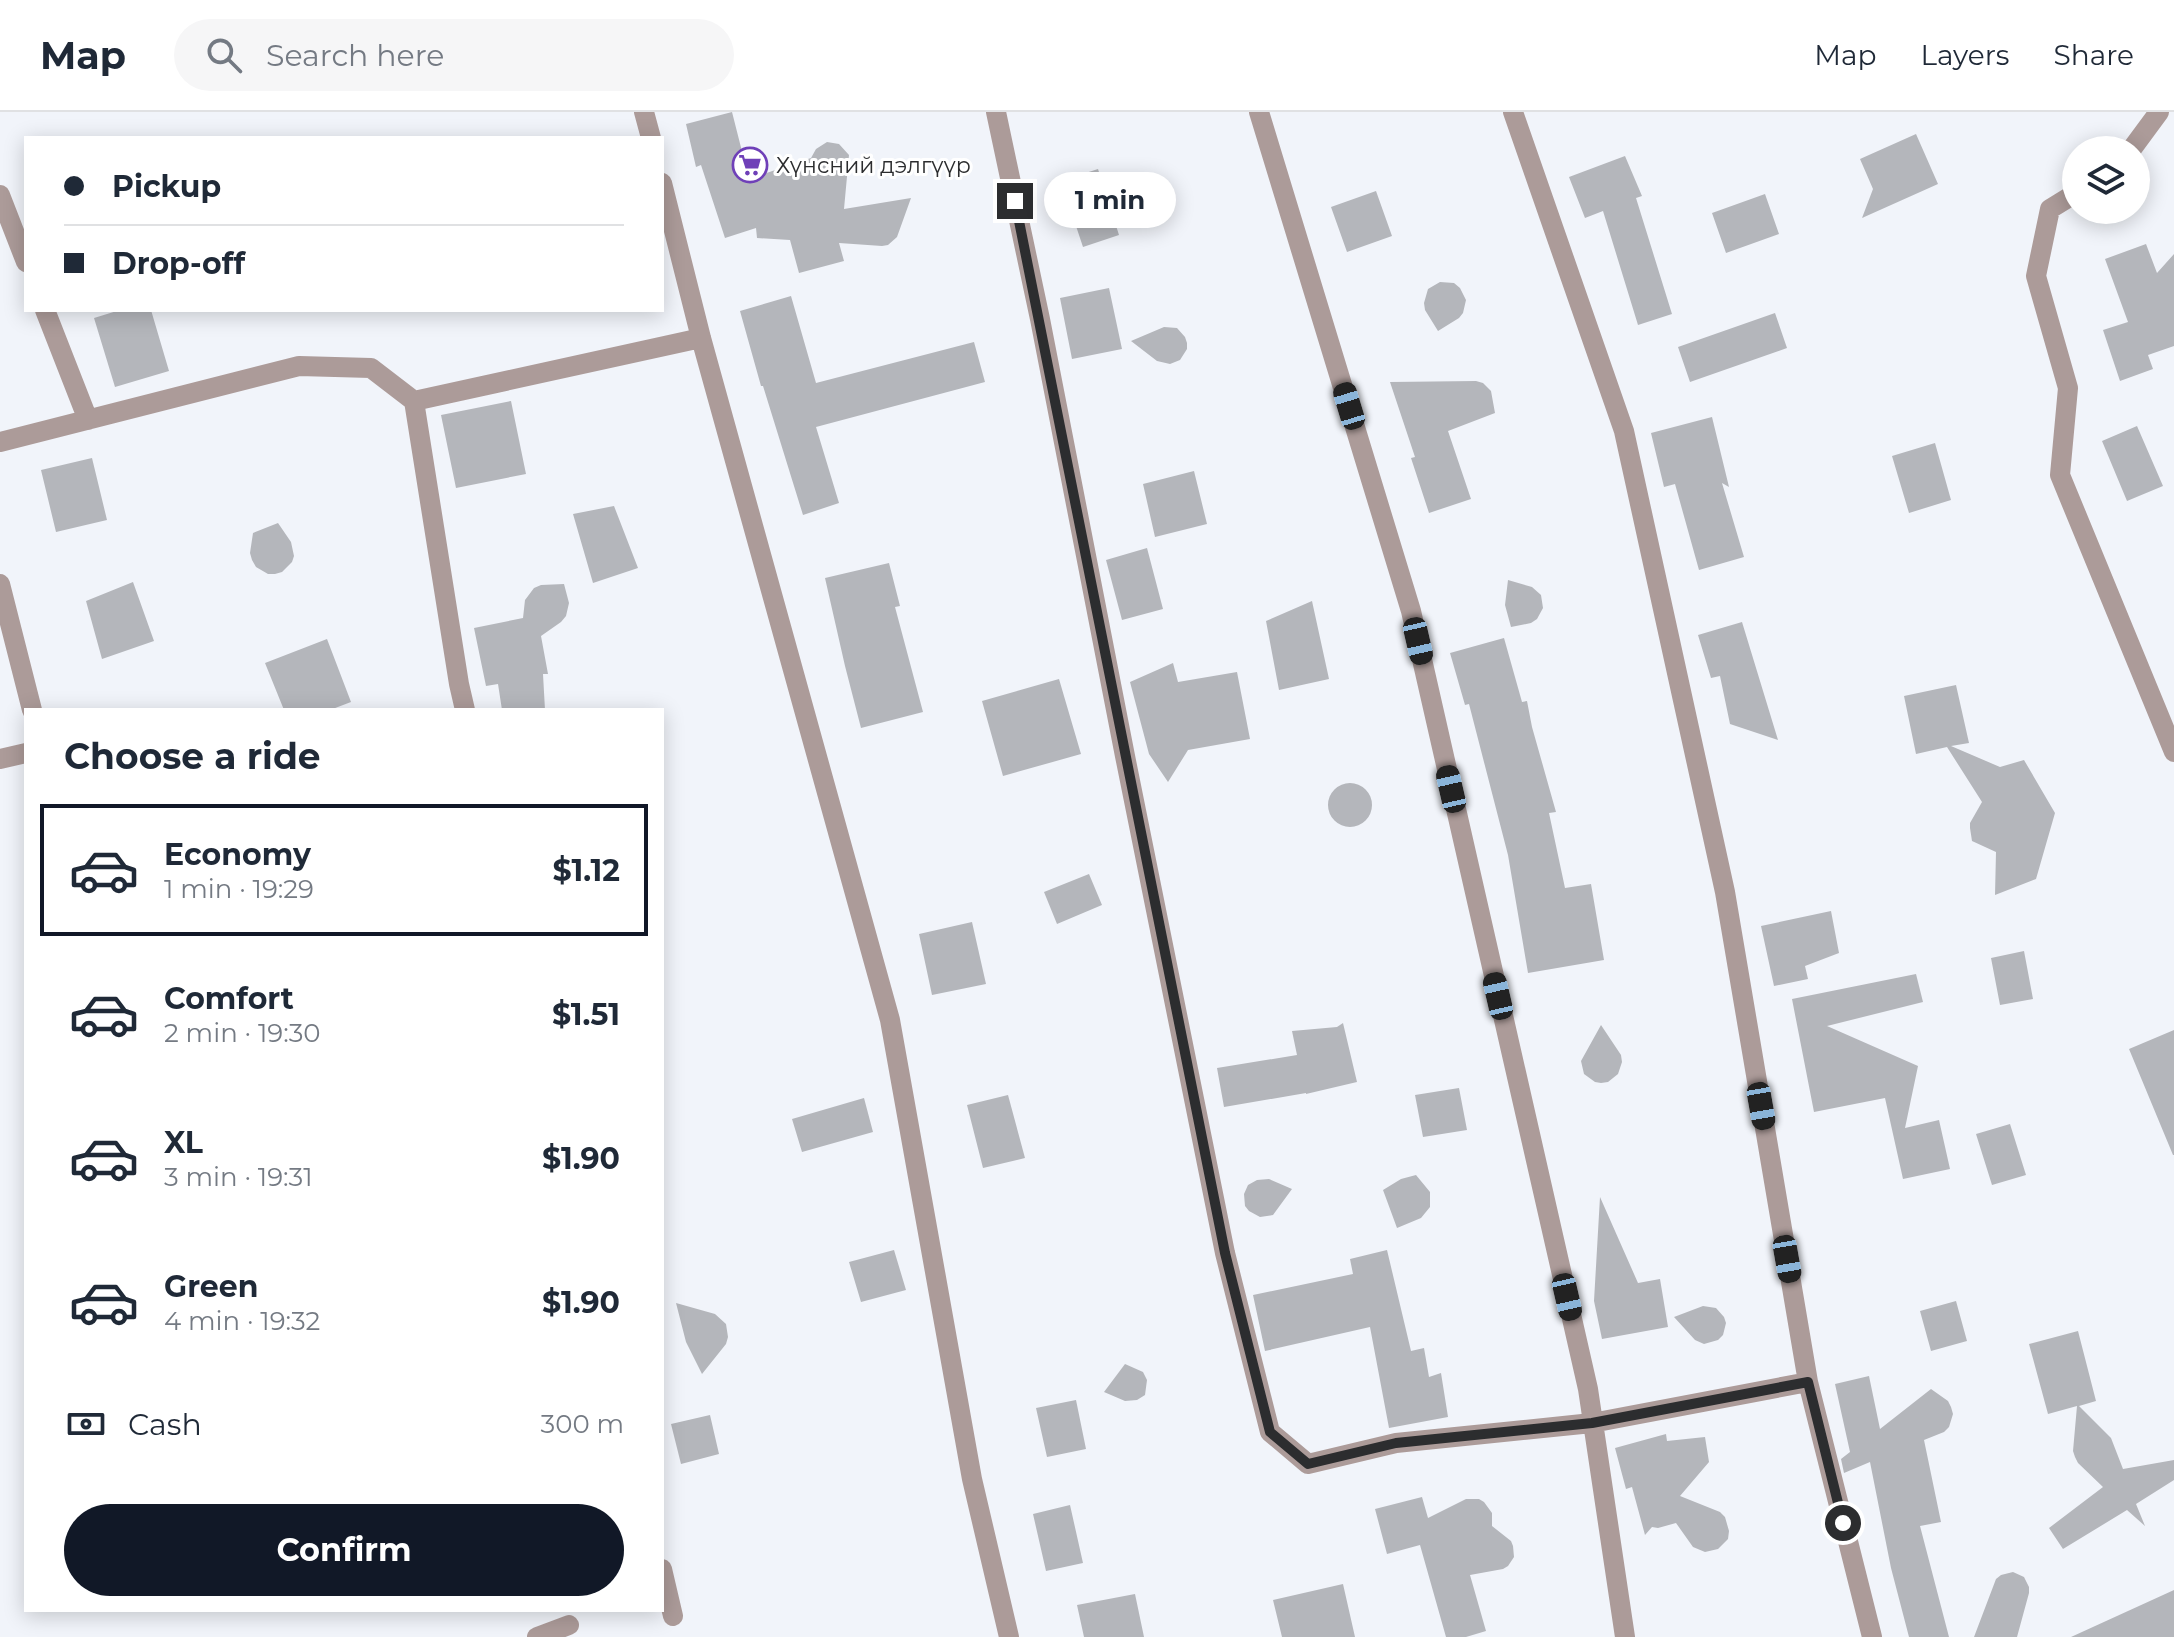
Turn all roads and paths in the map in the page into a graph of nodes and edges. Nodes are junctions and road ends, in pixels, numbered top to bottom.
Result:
1 (644, 112) edge
2 (996, 112) edge
3 (1259, 112) edge
4 (1513, 112) edge
5 (2161, 112) edge
6 (2174, 120) edge
7 (650, 136) edge
8 (2142, 136) edge
9 (664, 191) edge
10 (0, 195) edge
11 (2062, 202) edge
12 (24, 257) edge
13 (46, 312) edge
14 (701, 338) junction
15 (414, 401) junction
16 (88, 420) junction
17 (0, 442) edge
18 (0, 584) edge
19 (31, 708) edge
20 (465, 708) edge
21 (2174, 752) edge
22 (24, 753) edge
23 (0, 759) edge
24 (1808, 1382) junction
25 (1592, 1423) junction
26 (664, 1578) edge
27 (673, 1616) dead end
28 (569, 1625) dead end
29 (537, 1637) edge
30 (1009, 1637) edge
31 (1625, 1637) edge
32 (1872, 1637) edge

1 - 7 street
2 - 25 street
3 - 25 street
4 - 24 street
5 - 6 street
5 - 8 street
9 - 14 street
10 - 12 street
11 - 21 street
13 - 16 street
14 - 15 street
14 - 30 street
15 - 16 street
15 - 20 street
16 - 17 street
18 - 19 street
22 - 23 street
24 - 25 street
24 - 32 street
25 - 31 street
26 - 27 street
28 - 29 street

